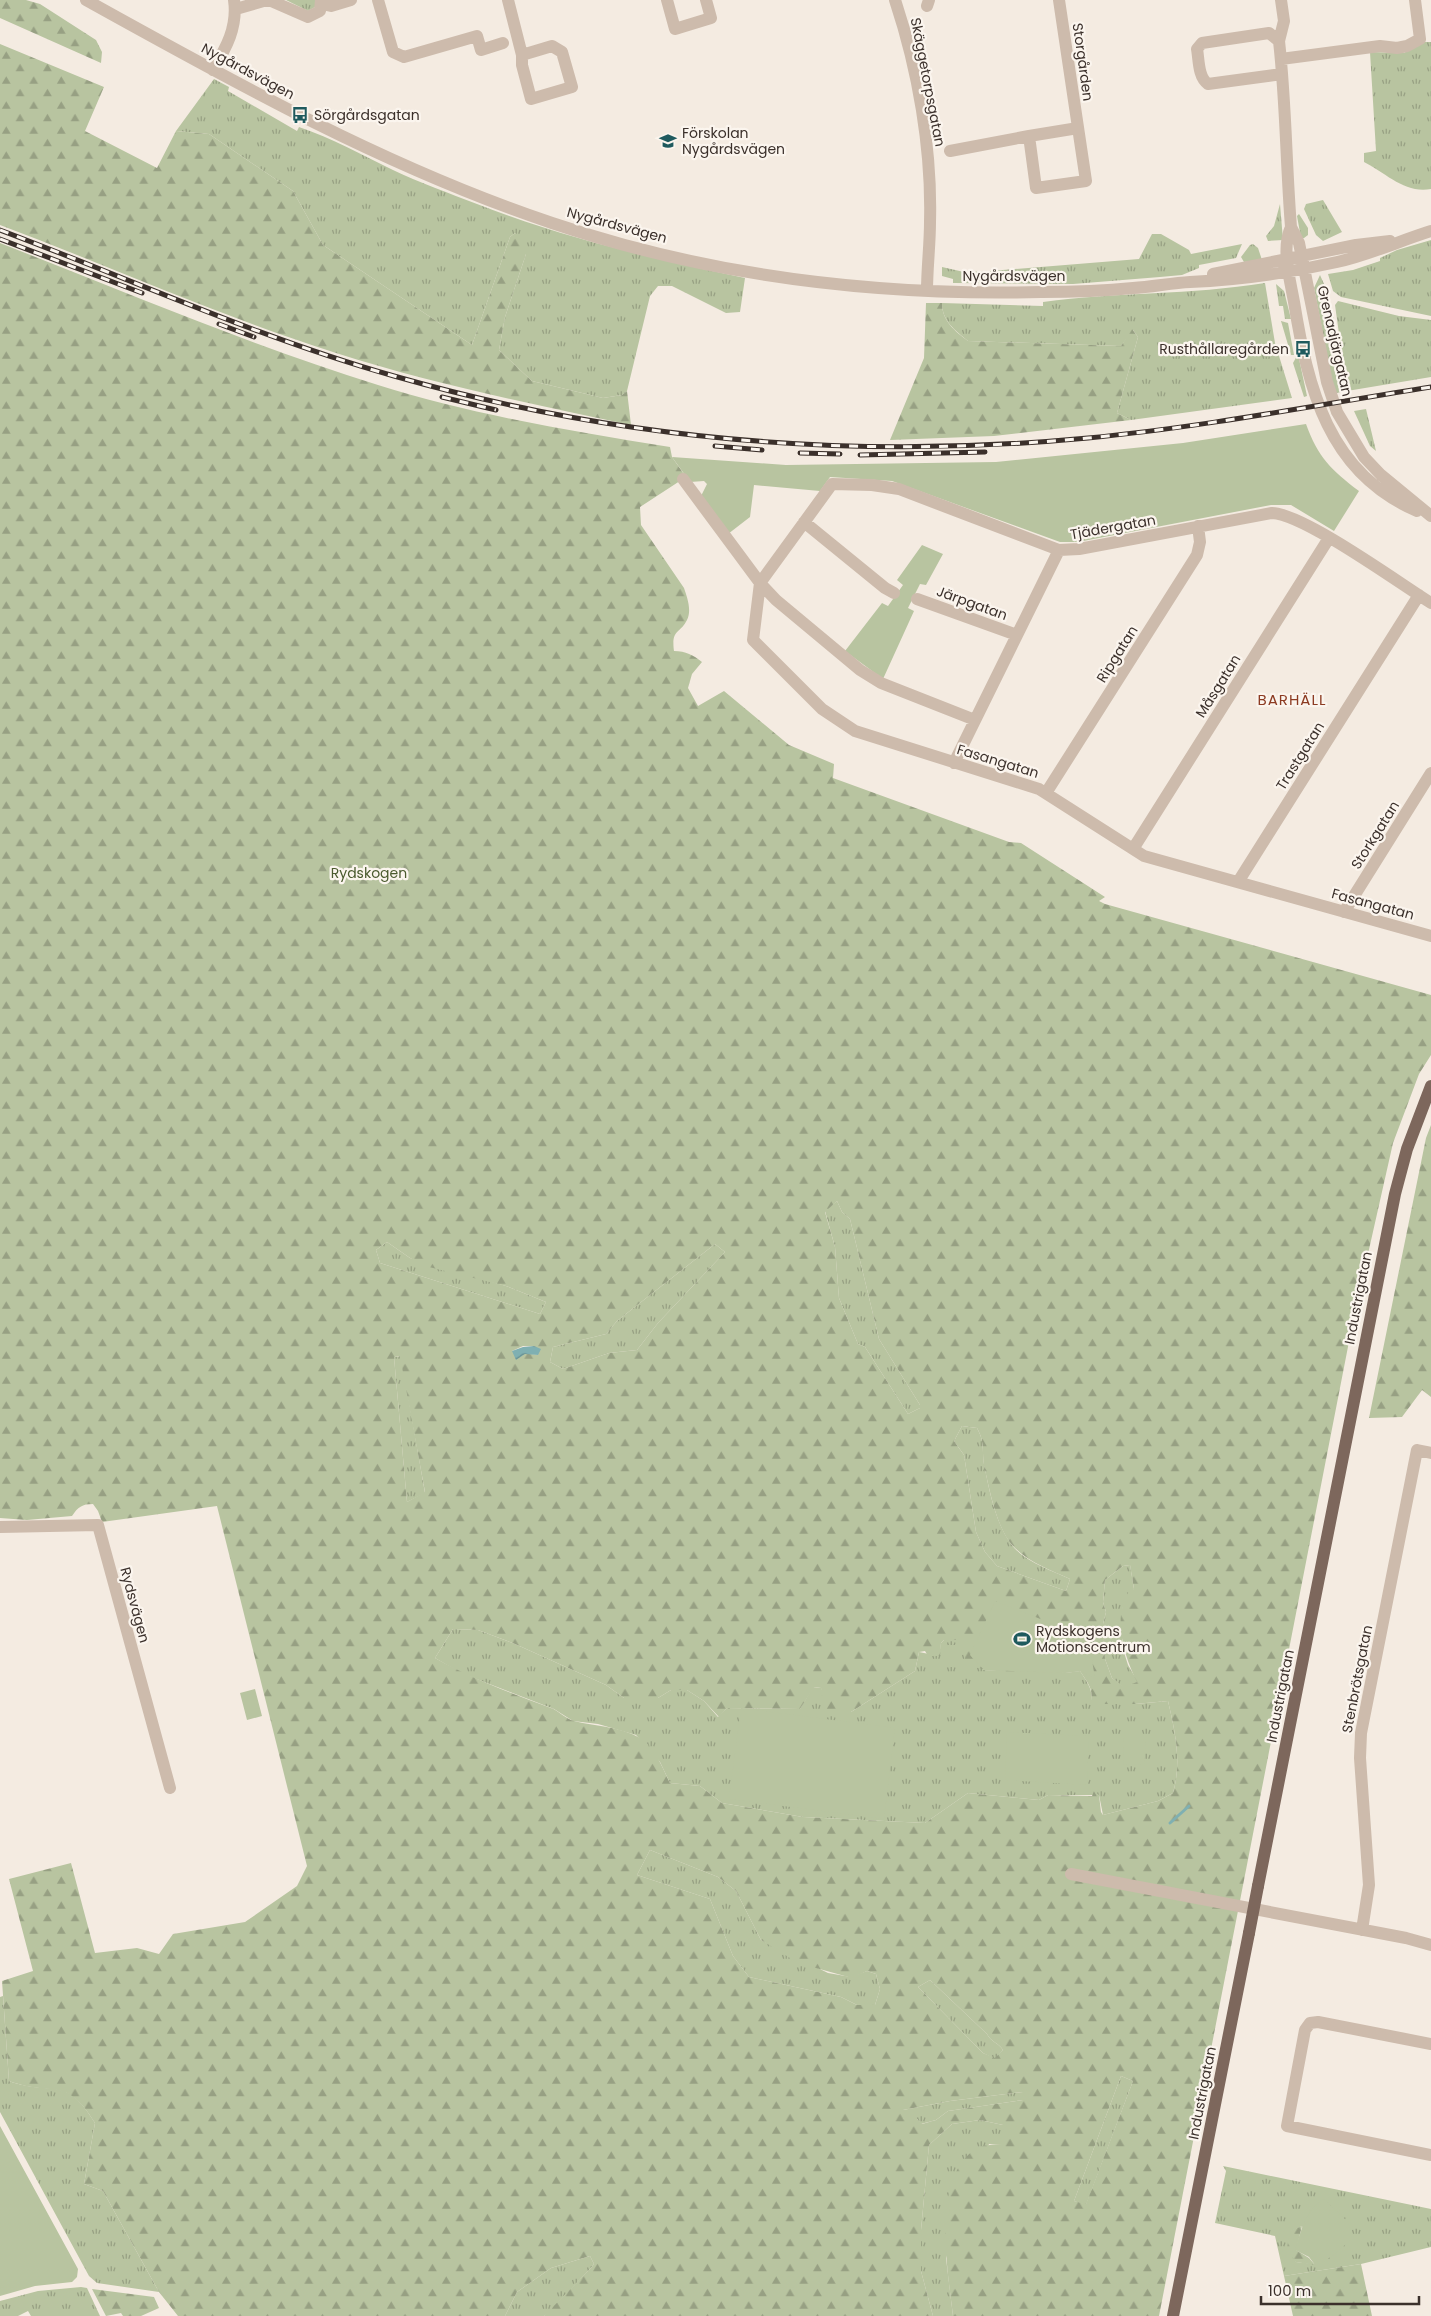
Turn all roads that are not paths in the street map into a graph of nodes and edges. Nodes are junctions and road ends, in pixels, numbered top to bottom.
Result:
1 (86, 0) edge
2 (268, 0) edge
3 (351, 0) edge
4 (378, 0) edge
5 (508, 0) edge
6 (667, 0) edge
7 (706, 0) edge
8 (895, 0) edge
9 (1059, 0) edge
10 (1281, 0) edge
11 (1415, 0) edge
12 (321, 2) edge
13 (235, 4) edge
14 (1279, 41) junction
15 (503, 43) dead end
16 (522, 55) junction
17 (1281, 59) junction
18 (213, 70) junction
19 (1282, 74) junction
20 (1078, 128) junction
21 (1030, 136) junction
22 (950, 152) dead end
23 (1291, 227) junction
24 (1431, 231) edge
25 (1303, 262) junction
26 (1288, 265) junction
27 (927, 291) junction
28 (683, 479) dead end
29 (1430, 514) edge
30 (804, 522) junction
31 (1198, 526) junction
32 (1329, 538) junction
33 (1059, 550) junction
34 (760, 583) junction
35 (894, 592) dead end
36 (1419, 595) junction
37 (917, 599) dead end
38 (1431, 603) edge
39 (1017, 635) junction
40 (975, 720) junction
41 (954, 763) junction
42 (1431, 773) edge
43 (1046, 793) junction
44 (1133, 849) junction
45 (1238, 882) junction
46 (1344, 912) junction
47 (1431, 936) edge
48 (1431, 1086) edge
49 (1431, 1453) edge
50 (0, 1527) edge
51 (170, 1788) dead end
52 (1072, 1874) dead end
53 (1362, 1930) junction
54 (1431, 1946) edge
55 (1431, 2044) edge
56 (1431, 2155) edge
57 (1173, 2316) edge

1 - 18 street, Nygårdsvägen
2 - 12 street
2 - 13 street
3 - 12 street
4 - 15 street
5 - 16 street
6 - 7 street
8 - 27 street, Skäggetorpsgatan
9 - 20 street, Storgården
10 - 14 street
11 - 17 street
13 - 18 street
14 - 17 street
14 - 19 street
16 - 16 street
17 - 19 street
18 - 27 street, Nygårdsvägen
19 - 23 street
20 - 21 street
20 - 21 street, Storgården
21 - 22 street
23 - 25 street
23 - 26 street
24 - 25 street, Nygårdsvägen
25 - 26 street, Nygårdsvägen
25 - 29 street, Grenadjärgatan
26 - 27 street, Nygårdsvägen
26 - 29 street, Grenadjärgatan
28 - 34 street
30 - 33 street, Tjädergatan
30 - 34 street, Tjädergatan
30 - 35 street
31 - 32 street, Tjädergatan
31 - 33 street, Tjädergatan
31 - 43 street, Ripgatan
32 - 36 street, Tjädergatan
32 - 44 street, Måsgatan
33 - 39 street, Järpgatan
34 - 40 street
34 - 41 street, Fasangatan
36 - 38 street, Tjädergatan
36 - 45 street, Trastgatan
37 - 39 street, Järpgatan
39 - 40 street, Järpgatan
40 - 41 street, Järpgatan
41 - 43 street, Fasangatan
42 - 46 street, Storkgatan
43 - 44 street, Fasangatan
44 - 45 street, Fasangatan
45 - 46 street, Fasangatan
46 - 47 street, Fasangatan
48 - 57 main road, Industrigatan, bridge
49 - 53 street, Stenbrötsgatan
50 - 51 street, Rydsvägen
52 - 53 street
53 - 54 street
55 - 56 street

